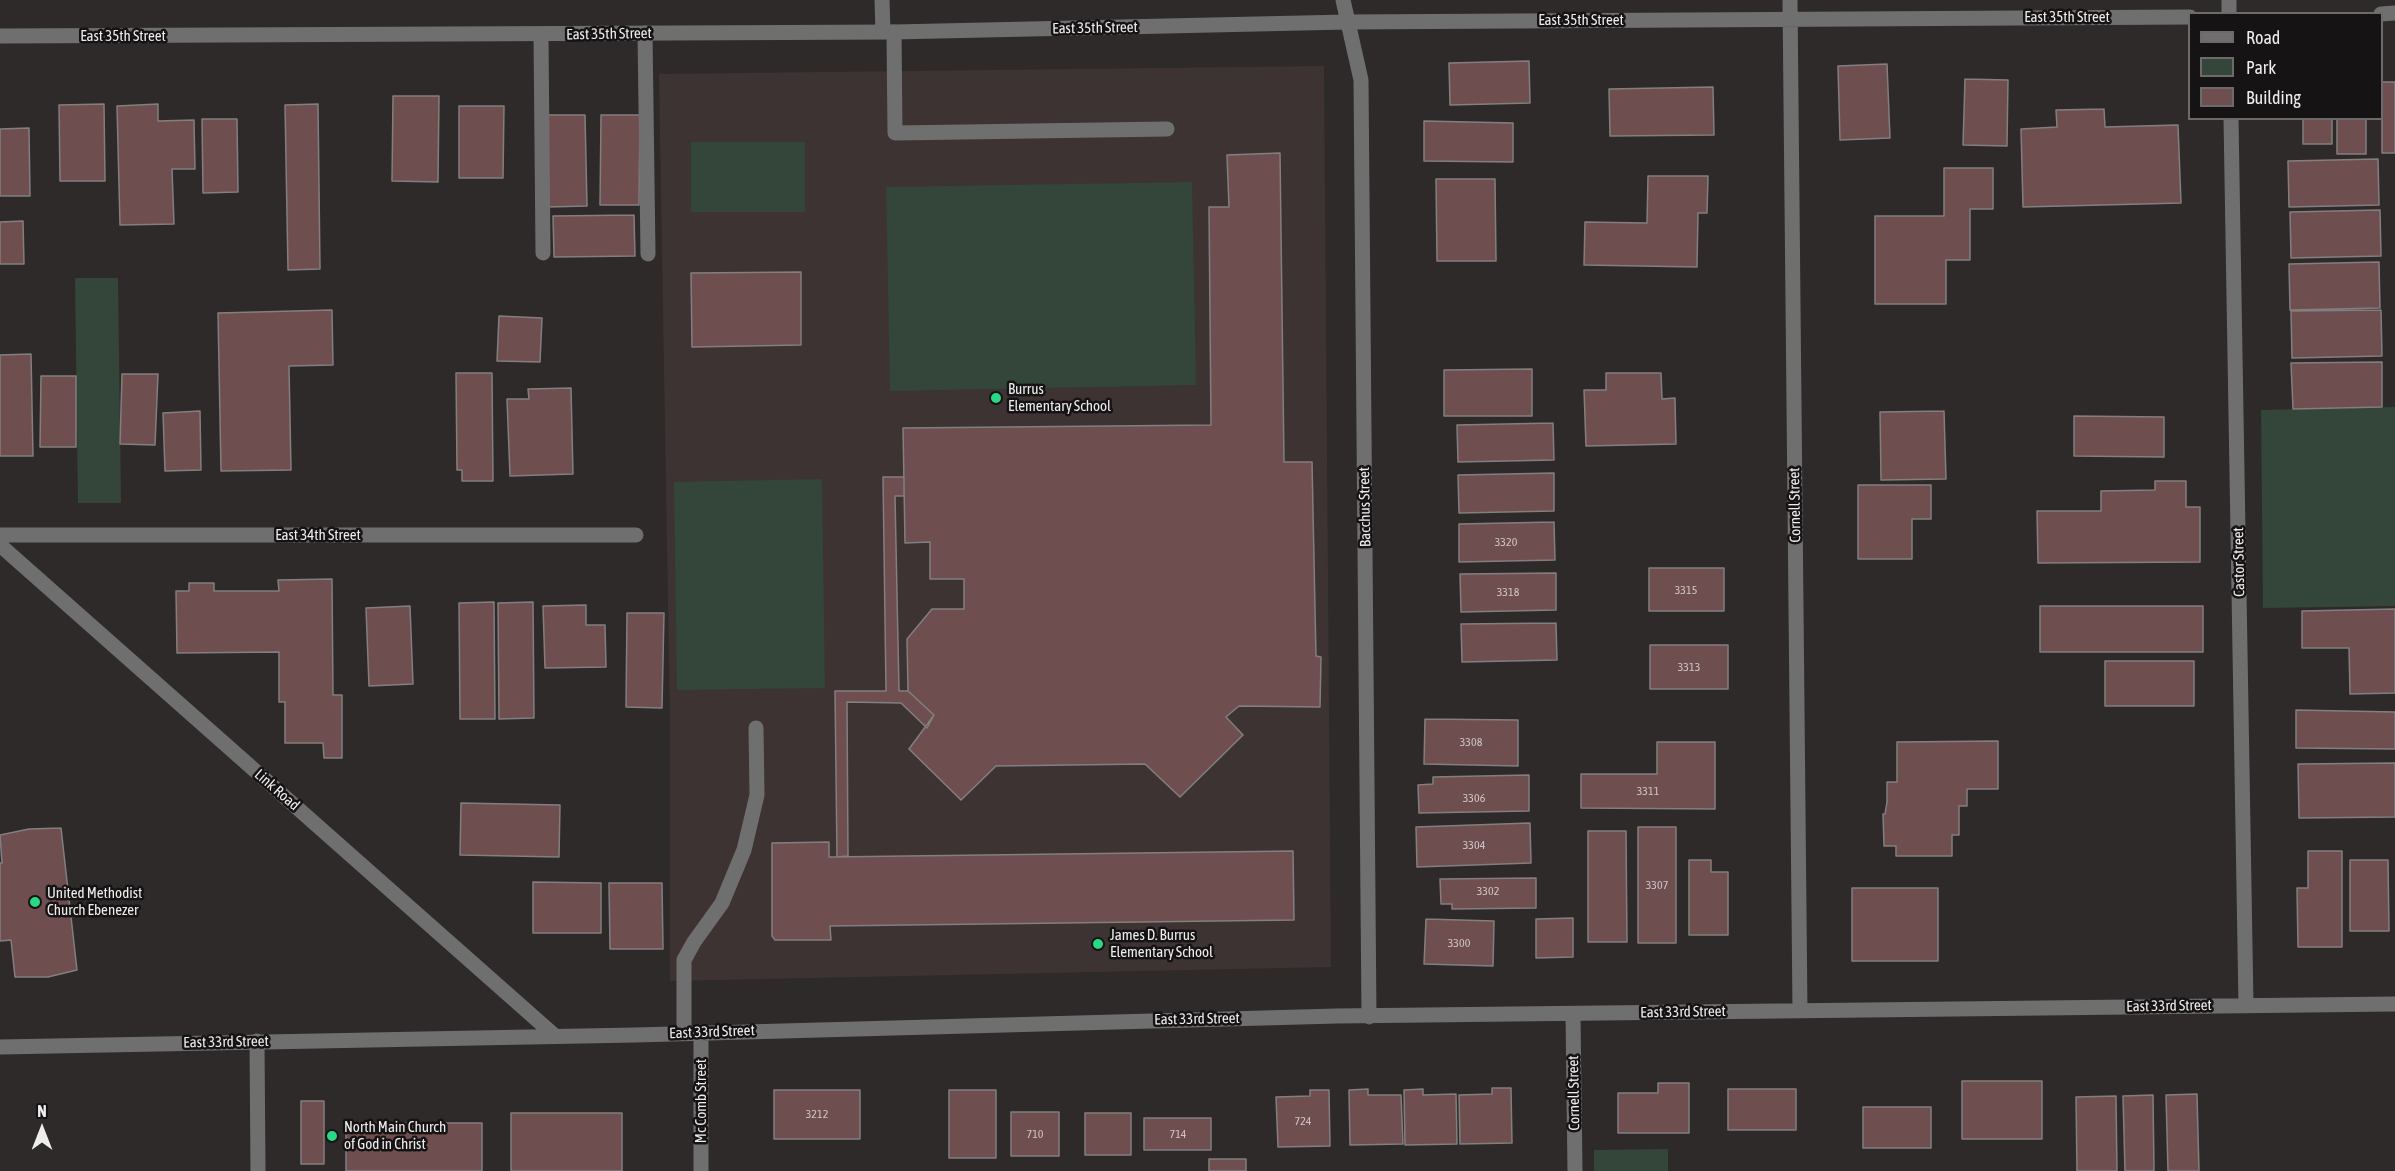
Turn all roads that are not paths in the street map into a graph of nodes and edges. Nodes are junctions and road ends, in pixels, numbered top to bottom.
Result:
1 (882, 0) edge
2 (1343, 0) edge
3 (1790, 0) edge
4 (2188, 17) edge
5 (1790, 18) junction
6 (1347, 22) junction
7 (889, 32) junction
8 (645, 33) junction
9 (541, 35) junction
10 (0, 36) edge
11 (2231, 120) edge
12 (1167, 129) dead end
13 (543, 253) dead end
14 (648, 254) dead end
15 (0, 535) edge
16 (636, 535) dead end
17 (0, 545) edge
18 (756, 728) dead end
19 (2395, 1004) edge
20 (2246, 1006) junction
21 (1800, 1010) junction
22 (1573, 1014) junction
23 (1369, 1017) junction
24 (684, 1032) junction
25 (701, 1032) junction
26 (554, 1035) junction
27 (257, 1041) junction
28 (0, 1047) edge
29 (258, 1171) edge
30 (701, 1171) edge
31 (1575, 1171) edge

1 - 7 street
2 - 6 street, Bacchus Street
3 - 5 street, Cornell Street
4 - 5 street, East 35th Street
5 - 6 street, East 35th Street
5 - 21 street, Cornell Street
6 - 7 street, East 35th Street
6 - 23 street, Bacchus Street
7 - 8 street, East 35th Street
7 - 12 street
8 - 9 street, East 35th Street
8 - 14 street
9 - 10 street, East 35th Street
9 - 13 street
11 - 20 street, Castor Street
15 - 16 street, East 34th Street
17 - 26 street, Link Road
18 - 24 street
19 - 20 street, East 33rd Street
20 - 21 street, East 33rd Street
21 - 22 street, East 33rd Street
22 - 23 street, East 33rd Street
22 - 31 street, Cornell Street
23 - 25 street, East 33rd Street
24 - 25 street, East 33rd Street
24 - 26 street, East 33rd Street
25 - 30 street, Mc Comb Street
26 - 27 street, East 33rd Street
27 - 28 street, East 33rd Street
27 - 29 street

